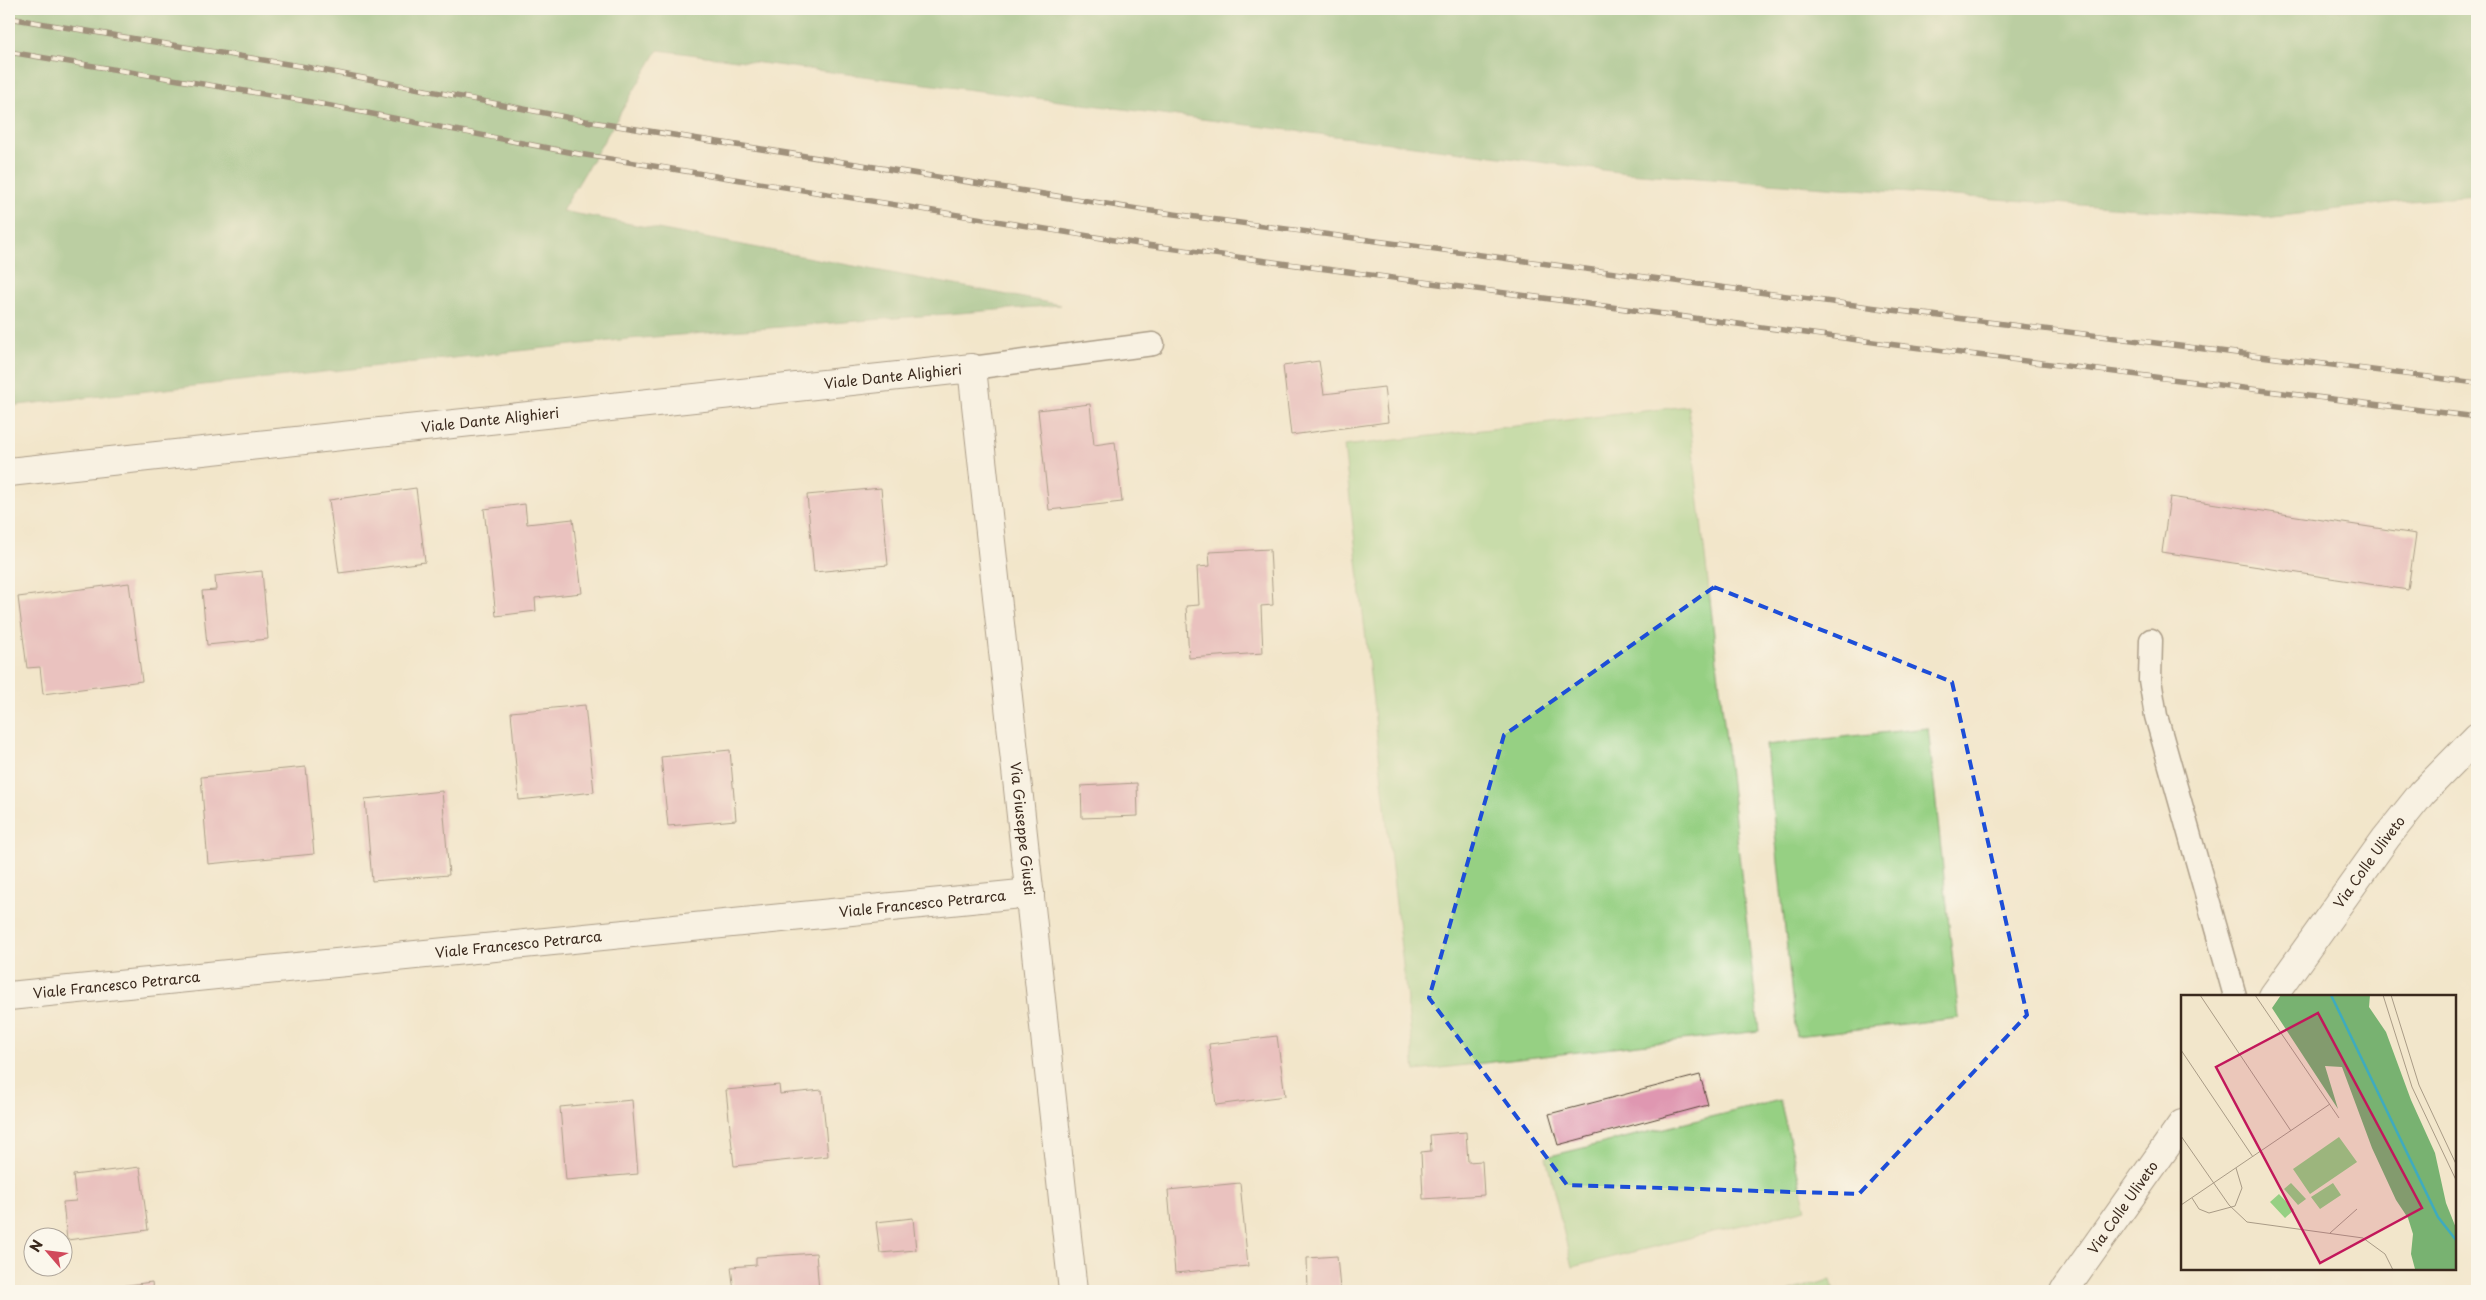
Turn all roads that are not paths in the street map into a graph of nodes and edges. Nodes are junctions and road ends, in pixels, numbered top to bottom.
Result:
1 (1153, 344) dead end
2 (972, 368) junction
3 (9, 472) edge
4 (2152, 640) dead end
5 (2477, 738) edge
6 (1030, 893) junction
7 (2235, 995) edge
8 (2274, 995) edge
9 (9, 996) edge
10 (2181, 1125) edge
11 (1073, 1291) edge
12 (2064, 1291) edge

1 - 2 lane
2 - 3 street, Viale Dante Alighieri
2 - 6 street, Via Giuseppe Giusti
4 - 7 lane
5 - 8 street, Via Colle Uliveto
6 - 9 street, Viale Francesco Petrarca
6 - 11 street, Via Giuseppe Giusti
10 - 12 street, Via Colle Uliveto

